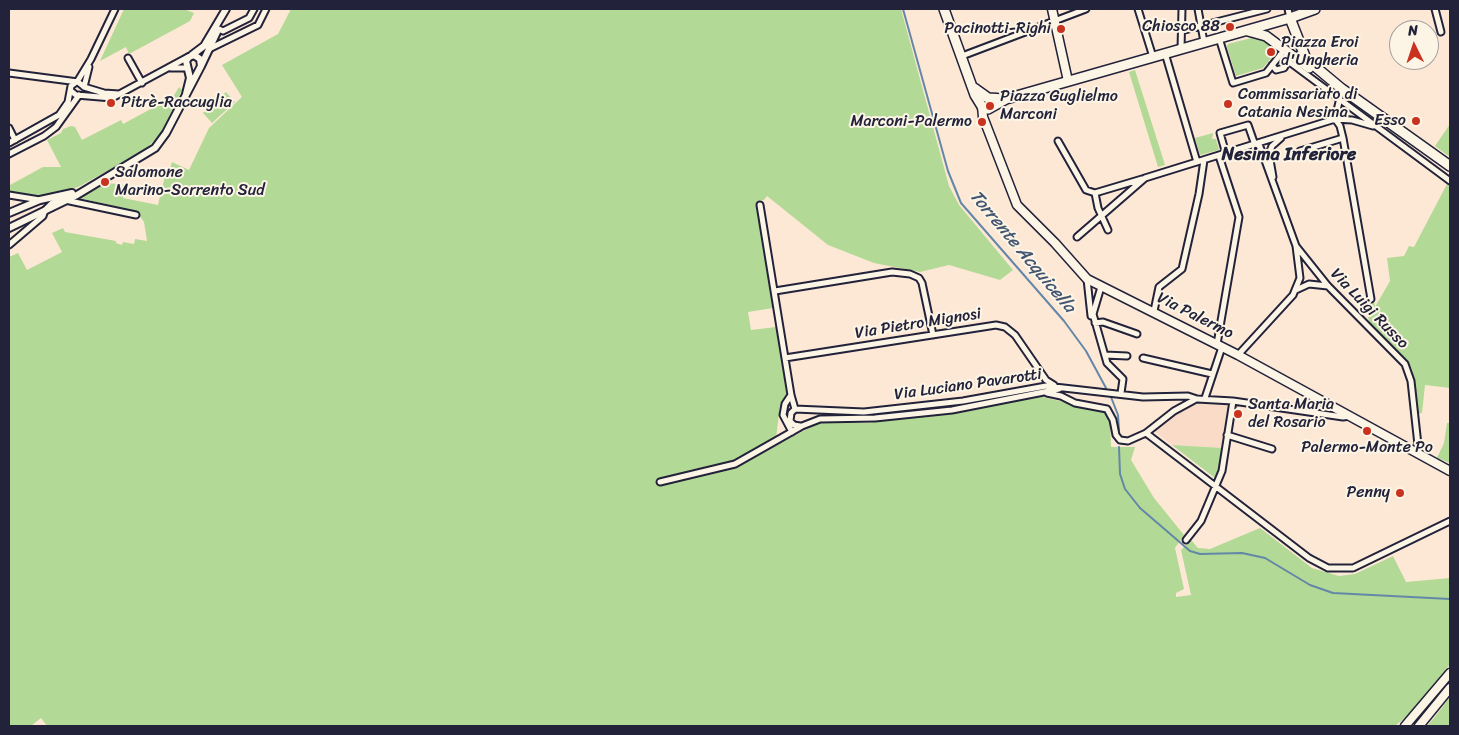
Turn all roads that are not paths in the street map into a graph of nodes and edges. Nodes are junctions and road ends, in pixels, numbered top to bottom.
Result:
1 (114, 9) edge
2 (226, 9) edge
3 (254, 9) edge
4 (266, 9) edge
5 (944, 9) edge
6 (1052, 9) edge
7 (1086, 9) edge
8 (1138, 9) edge
9 (1182, 9) edge
10 (1198, 9) edge
11 (1267, 9) edge
12 (1315, 9) edge
13 (1435, 9) edge
14 (1289, 13) edge
15 (222, 16) junction
16 (249, 18) junction
17 (1055, 21) junction
18 (1272, 23) junction
19 (237, 24) junction
20 (258, 24) junction
21 (1201, 26) junction
22 (219, 29) junction
23 (1181, 31) junction
24 (1245, 31) junction
25 (1441, 32) dead end
26 (242, 33) junction
27 (1211, 40) junction
28 (210, 48) junction
29 (1181, 49) junction
30 (1281, 50) junction
31 (1165, 53) junction
32 (190, 56) junction
33 (962, 56) junction
34 (1153, 57) junction
35 (128, 58) dead end
36 (91, 59) junction
37 (1288, 61) junction
38 (1272, 66) junction
39 (200, 67) junction
40 (168, 68) junction
41 (188, 68) junction
42 (9, 73) edge
43 (1326, 76) junction
44 (52, 80) junction
45 (1068, 81) junction
46 (76, 82) junction
47 (142, 83) junction
48 (83, 86) junction
49 (1342, 89) junction
50 (71, 90) junction
51 (79, 94) junction
52 (122, 94) junction
53 (186, 94) junction
54 (1339, 100) junction
55 (987, 103) junction
56 (1335, 119) junction
57 (1375, 127) junction
58 (9, 128) edge
59 (1283, 136) junction
60 (1343, 138) junction
61 (15, 140) junction
62 (1058, 141) dead end
63 (9, 143) edge
64 (1257, 144) junction
65 (1300, 151) dead end
66 (9, 154) edge
67 (1226, 154) junction
68 (1219, 156) junction
69 (1204, 160) junction
70 (1197, 162) junction
71 (1450, 166) edge
72 (1144, 178) junction
73 (1273, 182) junction
74 (1450, 182) edge
75 (1095, 193) junction
76 (9, 195) edge
77 (69, 196) junction
78 (18, 197) junction
79 (40, 200) junction
80 (51, 203) junction
81 (86, 204) junction
82 (760, 205) dead end
83 (23, 207) junction
84 (45, 210) junction
85 (9, 213) edge
86 (136, 214) dead end
87 (1101, 216) junction
88 (9, 228) edge
89 (1108, 230) dead end
90 (1077, 237) dead end
91 (9, 244) edge
92 (1296, 246) junction
93 (1087, 279) junction
94 (1328, 286) junction
95 (1101, 287) junction
96 (1296, 290) junction
97 (775, 291) junction
98 (1372, 299) dead end
99 (1154, 311) junction
100 (1095, 323) junction
101 (1138, 334) dead end
102 (933, 335) junction
103 (1220, 345) junction
104 (1105, 355) junction
105 (1238, 355) junction
106 (1127, 356) dead end
107 (786, 358) junction
108 (1143, 358) dead end
109 (1212, 374) junction
110 (1047, 384) junction
111 (1066, 388) junction
112 (1039, 392) junction
113 (1121, 393) junction
114 (791, 395) junction
115 (1068, 398) junction
116 (1205, 398) junction
117 (1197, 399) junction
118 (1233, 401) junction
119 (796, 408) junction
120 (1350, 416) junction
121 (802, 426) junction
122 (792, 432) junction
123 (1146, 433) junction
124 (1227, 435) junction
125 (1272, 450) dead end
126 (1419, 454) junction
127 (1450, 471) edge
128 (660, 482) dead end
129 (1216, 488) junction
130 (1450, 519) edge
131 (1186, 540) dead end
132 (1450, 673) edge
133 (1450, 688) edge
134 (1405, 726) edge
135 (1419, 726) edge

1 - 36 street
2 - 15 street
3 - 16 street
4 - 20 street
5 - 33 main road
6 - 17 main road
7 - 17 street
8 - 34 street
9 - 23 street
10 - 21 street
11 - 21 street
12 - 14 main road
13 - 25 street
14 - 18 main road
14 - 43 main road
15 - 22 street
15 - 32 street
16 - 19 street
16 - 20 street
17 - 33 street
17 - 45 main road
18 - 24 main road
18 - 30 main road
19 - 22 street
19 - 26 street
20 - 26 street
21 - 23 street
21 - 27 street
22 - 28 street
23 - 29 street
24 - 27 main road
24 - 30 main road
26 - 28 street
27 - 29 main road
27 - 38 street
28 - 39 street
29 - 31 main road
30 - 37 street
30 - 38 street
30 - 43 main road
31 - 34 main road
31 - 70 street
32 - 39 street
32 - 40 street
32 - 41 street
33 - 55 main road
34 - 45 main road
35 - 47 street
36 - 46 street
36 - 48 street
37 - 38 street
37 - 54 street
39 - 41 street
39 - 53 street
40 - 41 street
40 - 47 street
41 - 53 street
42 - 44 street
43 - 49 main road
44 - 46 street
44 - 50 street
45 - 55 main road
46 - 48 street
46 - 50 street
47 - 52 street
48 - 51 street
48 - 52 street
49 - 54 street
49 - 71 main road
50 - 51 street
50 - 61 street
51 - 52 street
51 - 66 street
53 - 77 street
54 - 56 street
54 - 57 street
55 - 93 main road, Via Palermo
56 - 57 street
56 - 59 street
56 - 60 street
57 - 74 street
58 - 61 street
59 - 64 street
59 - 73 street
60 - 65 street
60 - 98 street
61 - 63 street
62 - 75 street
64 - 67 street
64 - 67 street
64 - 73 street
67 - 68 street
68 - 69 street
68 - 103 street
69 - 70 street
69 - 99 street
70 - 72 street
72 - 75 street
72 - 87 street
73 - 92 street
75 - 87 street
76 - 78 street
77 - 80 street
77 - 81 street
77 - 81 street
78 - 79 street
78 - 83 street
79 - 80 street
79 - 83 street
80 - 84 street
81 - 86 street
82 - 97 street
83 - 85 street
84 - 88 street
84 - 91 street
87 - 89 street
87 - 90 street
92 - 94 street, Via Luigi Russo
92 - 96 street
93 - 95 main road, Via Palermo
93 - 100 street
94 - 96 street
94 - 126 street, Via Luigi Russo
95 - 99 main road, Via Palermo
95 - 100 street
96 - 105 street
97 - 102 street
97 - 107 street
99 - 103 main road, Via Palermo
100 - 101 street
100 - 104 street
102 - 107 street, Via Pietro Mignosi
102 - 110 street, Via Pietro Mignosi
103 - 105 main road, Via Palermo
103 - 109 street
104 - 106 street
104 - 113 street
105 - 120 main road, Via Palermo
107 - 114 street
108 - 109 street
109 - 116 street
110 - 111 street, Via Luciano Pavarotti
110 - 119 street, Via Luciano Pavarotti
111 - 112 street
111 - 113 street, Via Luciano Pavarotti
111 - 115 street
112 - 115 street
112 - 121 street
113 - 117 street, Via Luciano Pavarotti
114 - 119 street
114 - 122 street
115 - 123 street
116 - 117 street, Via Luciano Pavarotti
116 - 118 street, Via Luciano Pavarotti
117 - 123 street
118 - 120 street, Via Luciano Pavarotti
118 - 124 street
119 - 121 street
120 - 126 main road, Via Palermo
121 - 122 street
122 - 128 street
123 - 129 street
124 - 125 street
124 - 129 street
126 - 127 main road, Via Palermo
129 - 130 street
129 - 131 street
132 - 134 main road
133 - 135 main road

